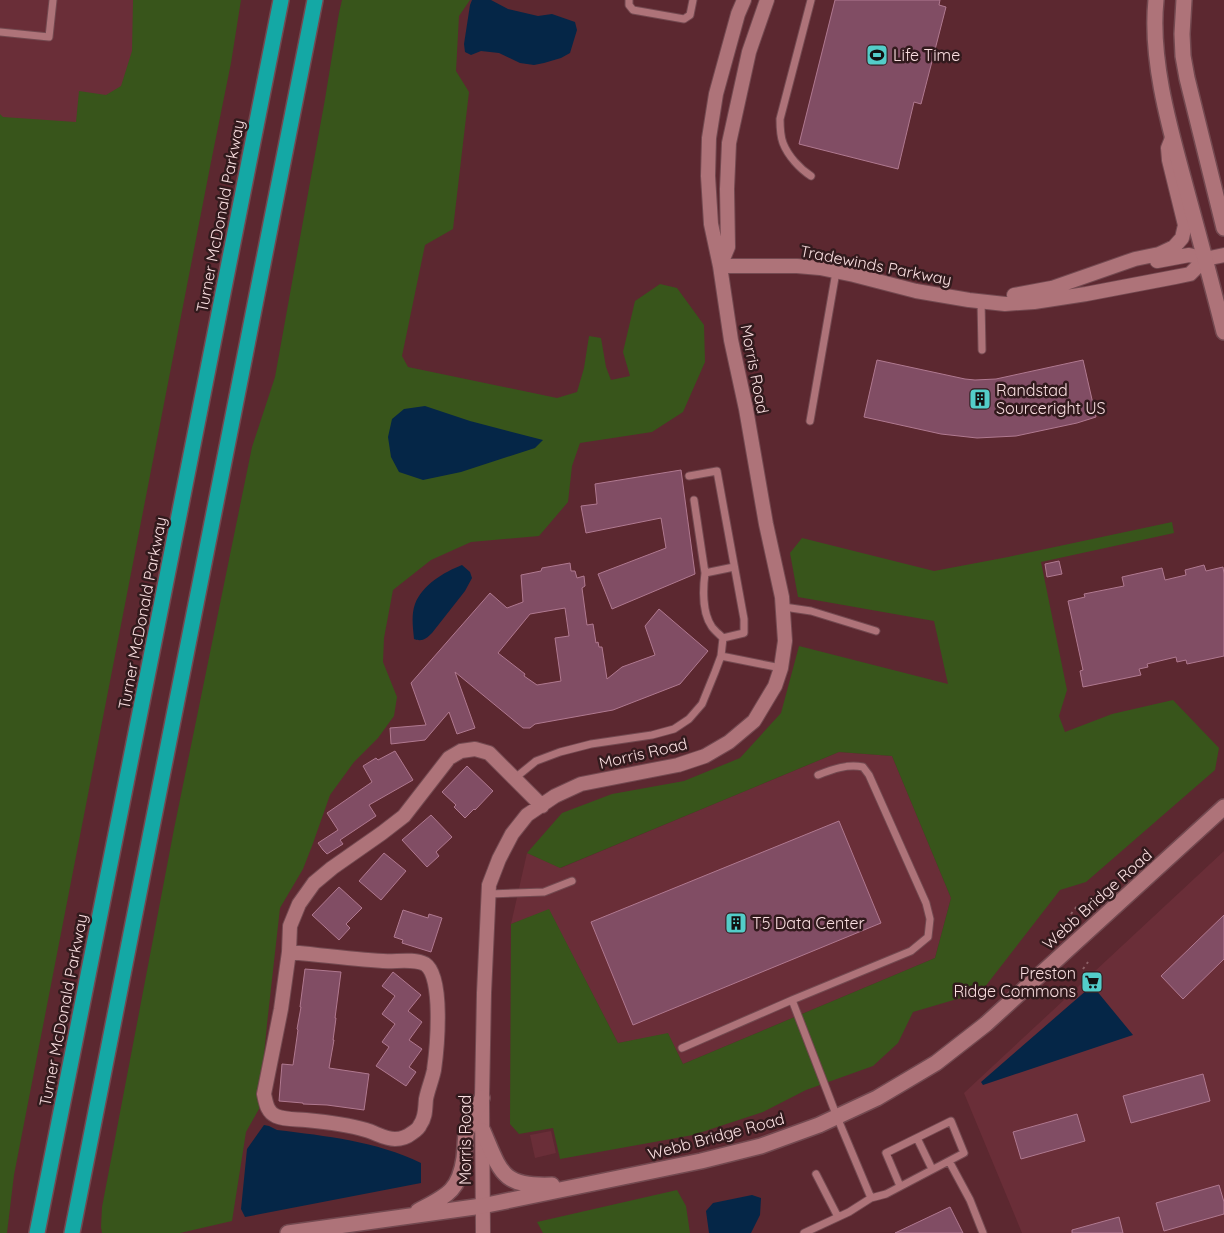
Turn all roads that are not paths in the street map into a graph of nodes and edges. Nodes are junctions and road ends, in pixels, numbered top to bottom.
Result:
1 (53, 0) edge
2 (281, 0) edge
3 (315, 0) edge
4 (629, 0) edge
5 (693, 0) edge
6 (744, 0) edge
7 (811, 0) edge
8 (1156, 0) edge
9 (1184, 0) edge
10 (763, 1) edge
11 (0, 32) edge
12 (1172, 138) junction
13 (812, 176) dead end
14 (1224, 228) edge
15 (1224, 255) edge
16 (1205, 259) junction
17 (720, 266) junction
18 (836, 272) junction
19 (1049, 289) junction
20 (988, 302) junction
21 (1224, 332) edge
22 (982, 350) dead end
23 (810, 421) dead end
24 (689, 476) dead end
25 (694, 500) dead end
26 (734, 568) junction
27 (705, 573) junction
28 (784, 607) junction
29 (876, 631) dead end
30 (723, 638) junction
31 (721, 656) junction
32 (781, 668) junction
33 (818, 775) dead end
34 (515, 778) junction
35 (542, 806) junction
36 (1224, 807) edge
37 (572, 881) dead end
38 (488, 894) junction
39 (289, 952) junction
40 (792, 1000) junction
41 (682, 1048) dead end
42 (482, 1098) junction
43 (837, 1117) junction
44 (483, 1131) junction
45 (917, 1138) junction
46 (949, 1161) junction
47 (932, 1169) junction
48 (816, 1174) dead end
49 (591, 1184) junction
50 (900, 1186) junction
51 (871, 1198) junction
52 (482, 1206) junction
53 (409, 1216) junction
54 (838, 1217) junction
55 (37, 1233) edge
56 (72, 1233) edge
57 (288, 1233) edge
58 (483, 1233) edge
59 (804, 1233) edge
60 (983, 1233) edge

1 - 11 lane
2 - 55 highway, Turner McDonald Parkway
3 - 56 highway
4 - 5 lane
6 - 17 street, Morris Road
7 - 13 lane
8 - 12 street
9 - 14 street
10 - 17 street, Morris Road
12 - 16 street
12 - 19 street, Tradewinds Parkway
15 - 16 street, Tradewinds Parkway
16 - 19 street, Tradewinds Parkway
16 - 20 street, Tradewinds Parkway
16 - 21 street
17 - 18 street, Tradewinds Parkway
17 - 28 street, Morris Road
18 - 20 street, Tradewinds Parkway
18 - 23 lane
19 - 20 street, Tradewinds Parkway
20 - 22 lane
24 - 26 lane
25 - 27 lane
26 - 27 lane
26 - 30 lane
27 - 30 lane
28 - 29 lane
28 - 32 street, Morris Road
30 - 31 lane
31 - 32 lane
31 - 34 lane
32 - 35 street, Morris Road
33 - 40 lane
34 - 35 street
34 - 39 street
35 - 38 street, Morris Road
36 - 43 street, Webb Bridge Road
37 - 38 lane
38 - 42 street, Morris Road
39 - 39 street
40 - 41 lane
40 - 43 lane
42 - 44 street, Morris Road
42 - 53 street
43 - 49 street, Webb Bridge Road
43 - 51 lane
44 - 49 street
44 - 52 street, Morris Road
45 - 46 lane
45 - 47 lane
45 - 50 lane
46 - 47 lane
46 - 60 lane
47 - 50 lane
48 - 54 lane
49 - 52 street, Webb Bridge Road
50 - 51 lane
51 - 54 lane
52 - 53 street, Webb Bridge Road
52 - 58 street, Morris Road
53 - 57 street, Webb Bridge Road
54 - 59 lane

